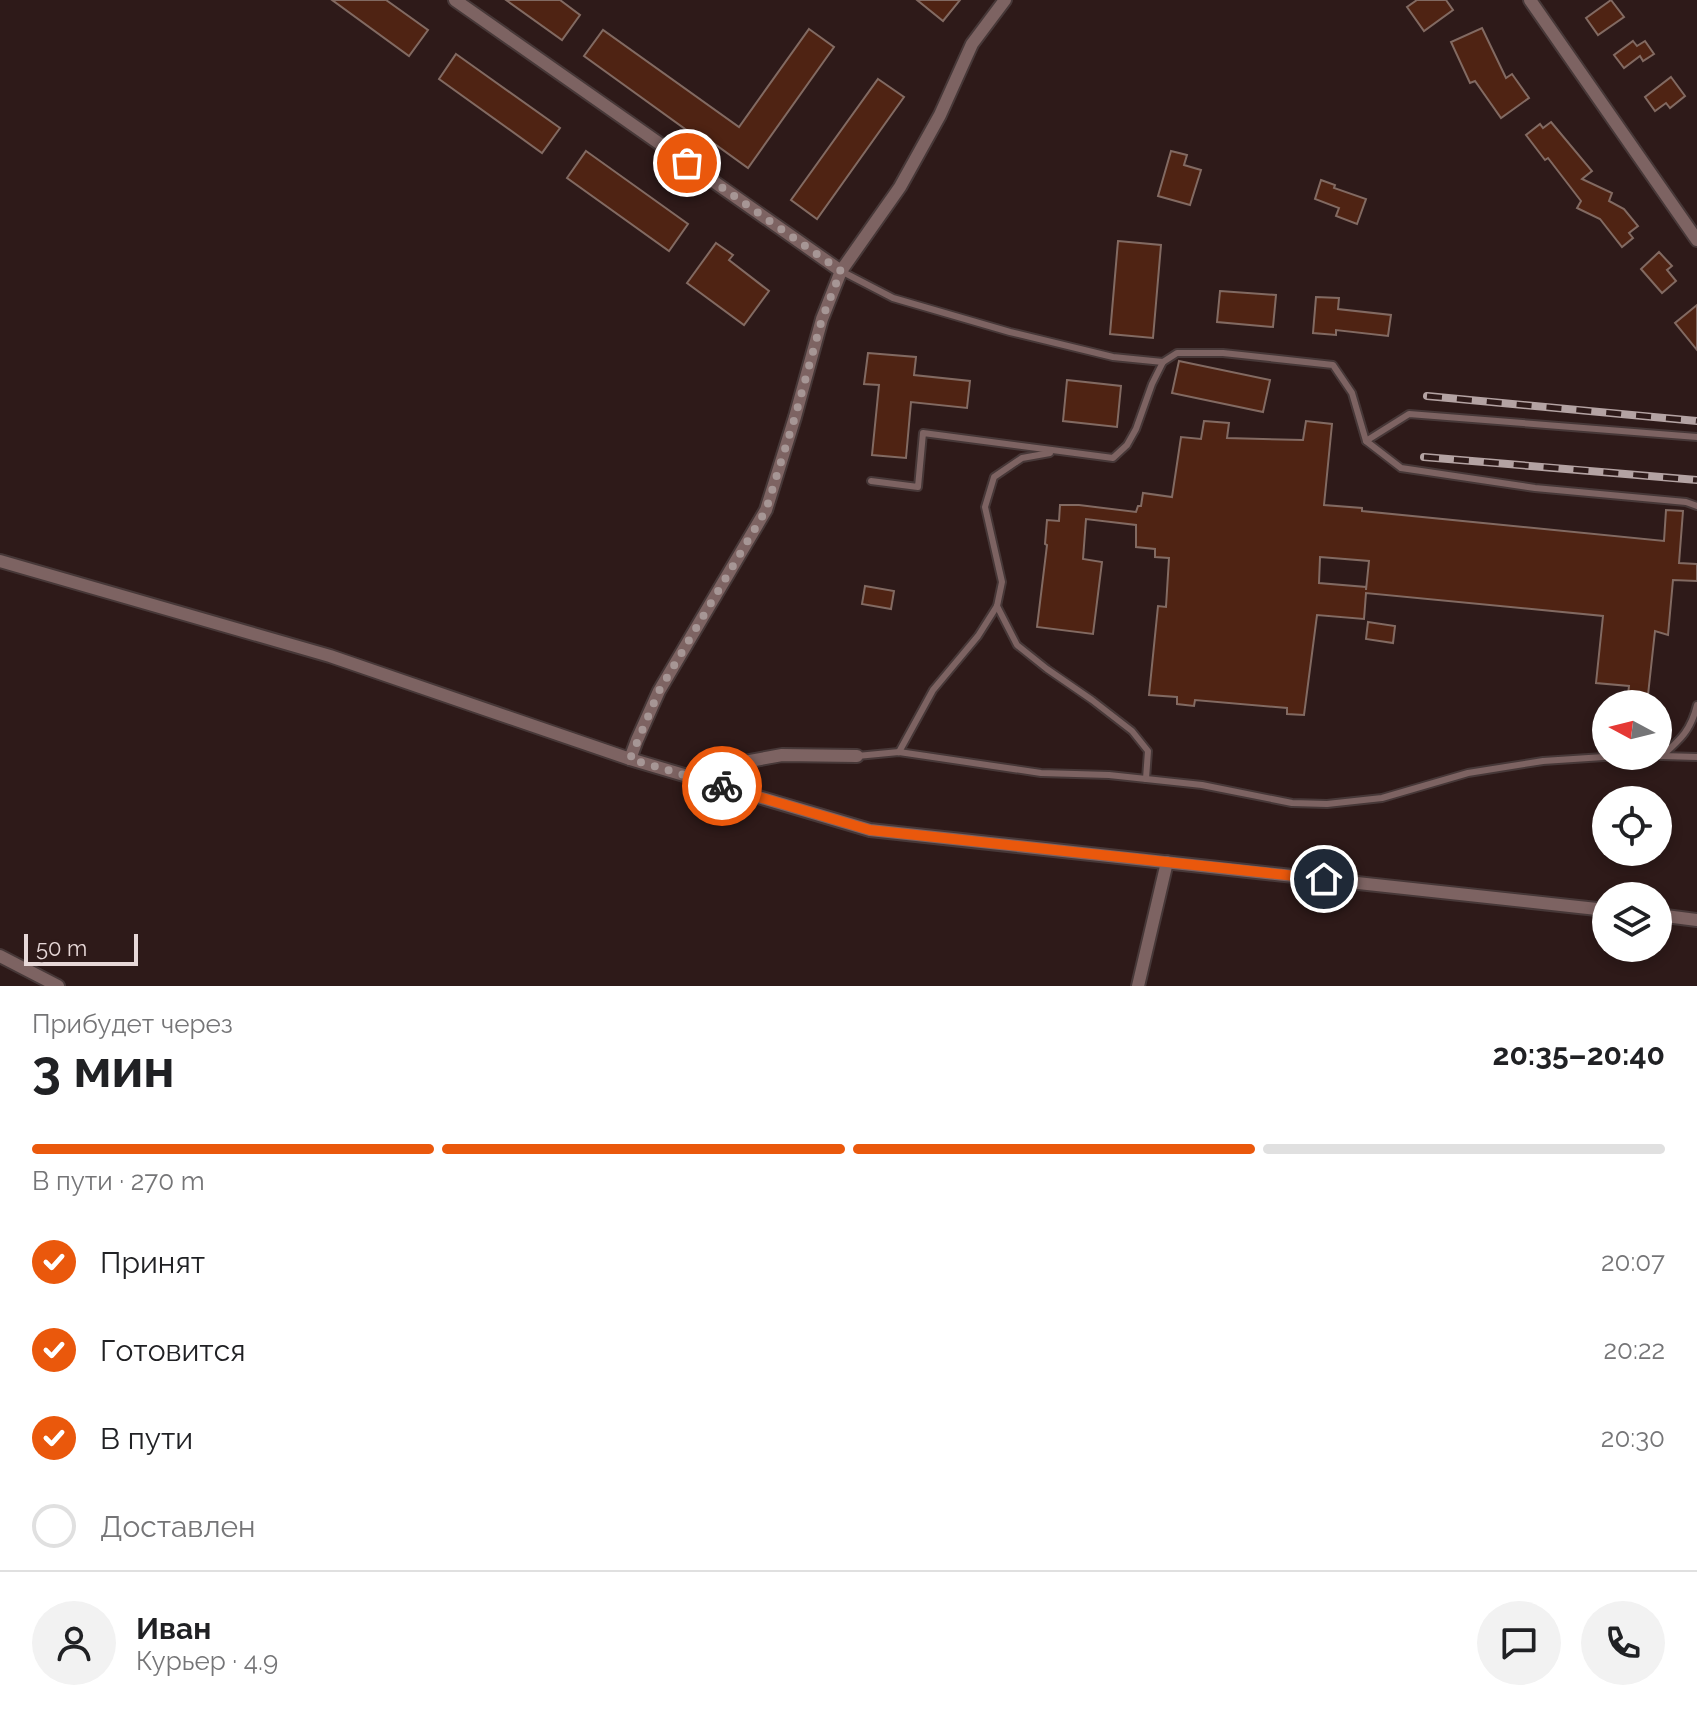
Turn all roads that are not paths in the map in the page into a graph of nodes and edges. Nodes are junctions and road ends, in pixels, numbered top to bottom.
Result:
1 (455, 0) edge
2 (1005, 0) edge
3 (1530, 0) edge
4 (1697, 240) edge
5 (841, 271) junction
6 (1163, 362) junction
7 (1697, 437) edge
8 (1366, 441) junction
9 (1057, 451) junction
10 (871, 481) dead end
11 (1697, 506) edge
12 (0, 561) edge
13 (997, 606) junction
14 (1697, 705) edge
15 (1672, 746) edge
16 (899, 752) junction
17 (857, 756) joint
18 (1672, 756) edge
19 (1697, 757) edge
20 (1592, 758) edge
21 (630, 759) junction
22 (1146, 779) junction
23 (702, 781) junction
24 (1167, 862) junction
25 (1592, 908) edge
26 (1672, 917) edge
27 (1697, 920) edge
28 (0, 956) edge
29 (58, 986) edge
30 (1138, 986) edge

1 - 5 street
2 - 5 street
3 - 4 street
5 - 6 lane
5 - 21 street
6 - 8 lane
6 - 9 lane
7 - 8 lane
8 - 11 lane
9 - 10 lane
9 - 13 lane
12 - 21 street
13 - 16 lane
13 - 22 lane
14 - 15 lane
16 - 17 lane
16 - 22 lane
17 - 23 street
18 - 19 lane
20 - 22 lane
21 - 23 street
23 - 24 street
24 - 25 street
24 - 30 street
26 - 27 street
28 - 29 street

